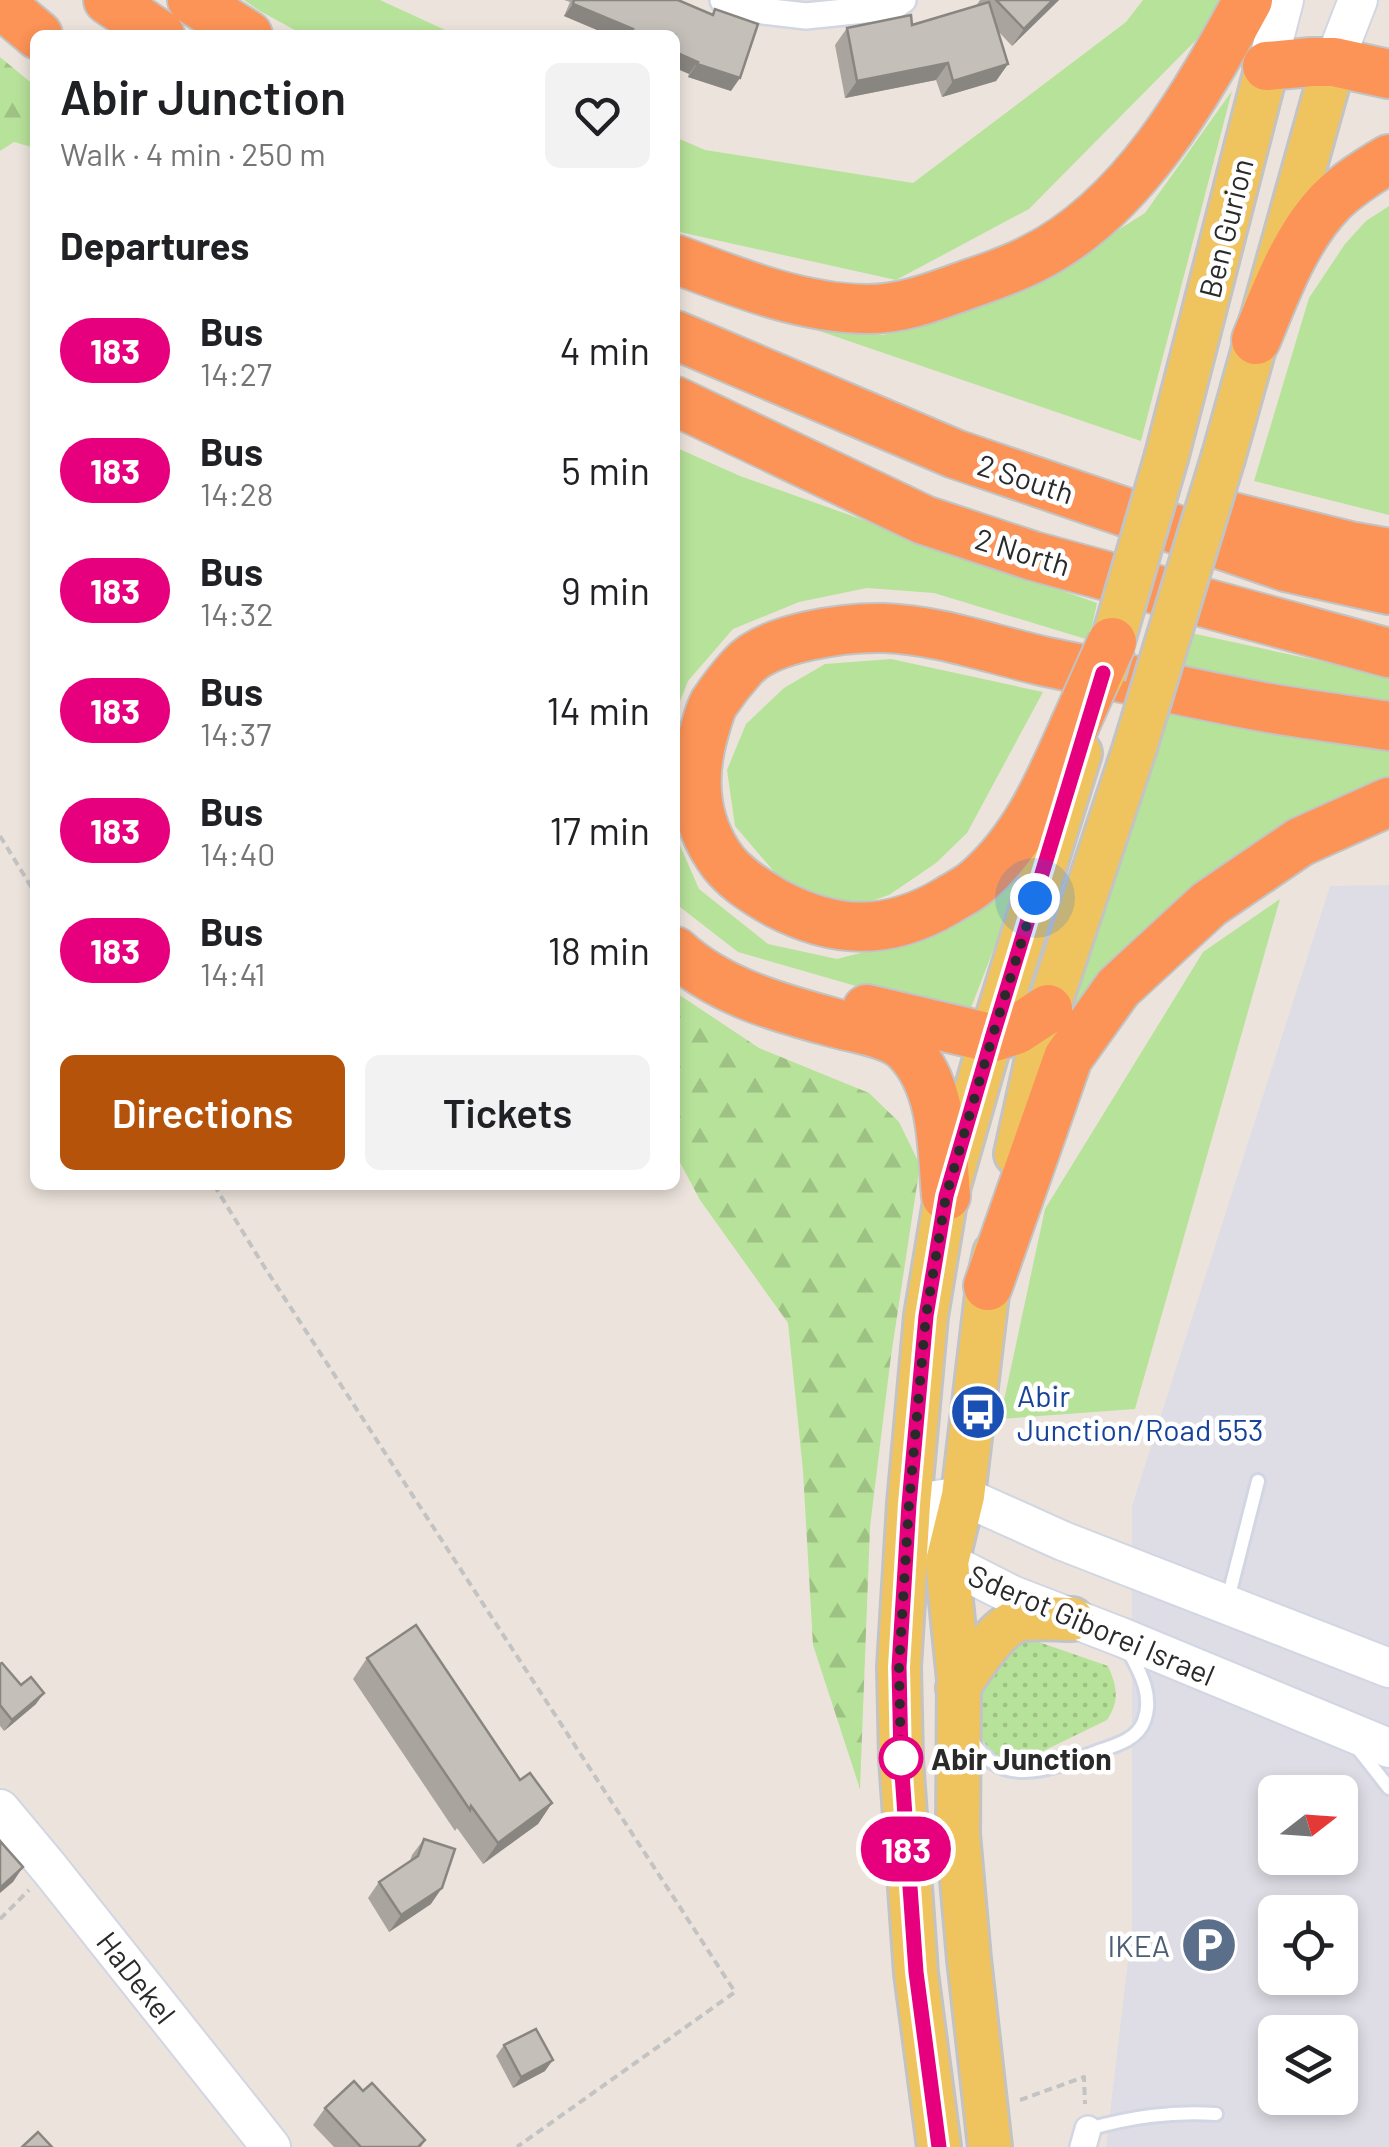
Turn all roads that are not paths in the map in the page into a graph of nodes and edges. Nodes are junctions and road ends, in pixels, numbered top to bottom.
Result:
1 (108, 0) edge
2 (192, 0) edge
3 (724, 0) edge
4 (903, 0) edge
5 (1248, 0) edge
6 (1284, 0) edge
7 (1358, 0) edge
8 (0, 4) edge
9 (32, 30) edge
10 (153, 30) edge
11 (229, 30) edge
12 (240, 30) edge
13 (1334, 62) junction
14 (1266, 66) junction
15 (1389, 74) edge
16 (1389, 159) edge
17 (680, 261) edge
18 (683, 331) edge
19 (1256, 340) junction
20 (680, 404) edge
21 (955, 454) junction
22 (1389, 553) edge
23 (1389, 590) edge
24 (1112, 642) joint
25 (1389, 653) edge
26 (1081, 726) junction
27 (1389, 726) edge
28 (1389, 802) edge
29 (680, 937) edge
30 (680, 955) edge
31 (1048, 1009) junction
32 (992, 1038) junction
33 (946, 1196) junction
34 (988, 1286) junction
35 (1258, 1481) dead end
36 (963, 1496) junction
37 (909, 1504) junction
38 (946, 1562) junction
39 (1226, 1605) junction
40 (1072, 1618) junction
41 (1121, 1637) junction
42 (1389, 1668) edge
43 (958, 1699) junction
44 (1342, 1729) junction
45 (1389, 1748) edge
46 (1389, 1788) edge
47 (0, 1810) edge
48 (1216, 2114) dead end
49 (1085, 2138) edge
50 (271, 2147) edge
51 (939, 2147) edge
52 (990, 2147) edge

1 - 10 highway
2 - 11 lane
2 - 12 highway
3 - 4 street
5 - 17 highway
6 - 14 street, Ben Gurion
7 - 13 street
8 - 9 highway
13 - 14 highway
13 - 15 highway
13 - 19 main road
14 - 24 main road, Ben Gurion, bridge
16 - 19 highway
18 - 21 highway, 2 South
19 - 31 main road, bridge
20 - 25 highway, 2 North
21 - 22 highway
21 - 23 highway, 2 South
24 - 26 highway, bridge
26 - 27 highway
26 - 32 main road
28 - 34 highway
29 - 32 highway
30 - 33 highway
31 - 32 highway
31 - 34 main road
32 - 33 main road
33 - 37 main road
34 - 36 main road
35 - 39 lane
36 - 37 street
36 - 38 main road
36 - 39 street
37 - 38 street, Sderot Giborei Israel
37 - 51 main road
38 - 40 street, Sderot Giborei Israel
38 - 43 main road
39 - 42 street
40 - 41 street, Sderot Giborei Israel
40 - 43 main road
41 - 43 lane
41 - 44 street, Sderot Giborei Israel
43 - 52 main road
44 - 45 street, Sderot Giborei Israel
44 - 46 lane
47 - 50 street, HaDekel
48 - 49 lane

